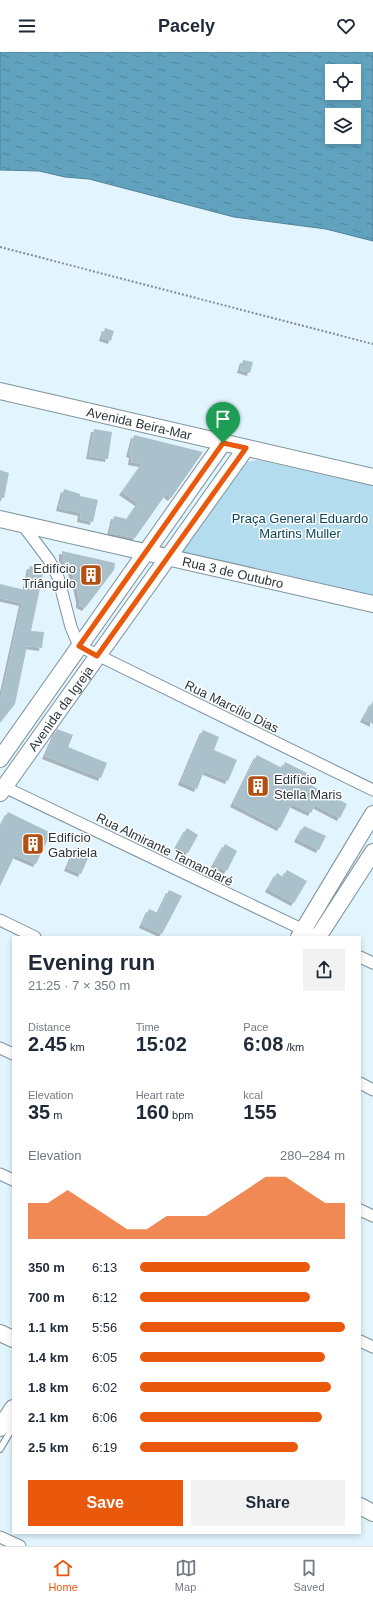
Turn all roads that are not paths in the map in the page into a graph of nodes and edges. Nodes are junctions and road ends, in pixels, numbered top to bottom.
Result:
1 (0, 391) edge
2 (223, 443) junction
3 (246, 448) junction
4 (373, 477) edge
5 (0, 519) edge
6 (22, 524) junction
7 (146, 552) junction
8 (167, 557) junction
9 (373, 604) edge
10 (79, 646) junction
11 (97, 656) junction
12 (0, 759) edge
13 (1, 788) edge
14 (373, 790) edge
15 (373, 814) edge
16 (373, 852) edge
17 (0, 920) edge
18 (310, 935) edge
19 (33, 936) edge
20 (361, 957) edge
21 (373, 963) edge
22 (0, 1048) edge
23 (12, 1054) edge
24 (361, 1084) edge
25 (373, 1090) edge
26 (0, 1174) edge
27 (12, 1180) edge
28 (361, 1210) edge
29 (373, 1216) edge
30 (0, 1333) edge
31 (12, 1339) edge
32 (361, 1342) edge
33 (373, 1348) edge
34 (12, 1410) edge
35 (0, 1428) edge
36 (12, 1429) edge
37 (0, 1449) edge
38 (361, 1507) edge
39 (373, 1513) edge
40 (0, 1536) edge
41 (20, 1546) edge

1 - 2 main road, Avenida Beira-Mar
2 - 3 main road, Avenida Beira-Mar
2 - 7 main road, Avenida da Igreja
3 - 4 main road, Avenida Beira-Mar
3 - 8 main road, Avenida da Igreja
5 - 6 main road, Rua 3 de Outubro
6 - 7 main road, Rua 3 de Outubro
6 - 10 street
7 - 8 main road, Rua 3 de Outubro
7 - 10 main road, Avenida da Igreja
8 - 9 main road, Rua 3 de Outubro
8 - 11 main road, Avenida da Igreja
10 - 11 street, Rua Marcílio Dias
10 - 12 main road, Avenida da Igreja
11 - 13 main road, Avenida da Igreja
11 - 14 street, Rua Marcílio Dias
13 - 18 street, Rua Almirante Tamandaré
15 - 18 main road
16 - 18 main road
17 - 19 street
20 - 21 street
22 - 23 street
24 - 25 street
26 - 27 street
28 - 29 street
30 - 31 main road
32 - 33 street
34 - 35 main road
36 - 37 lane
38 - 39 main road
40 - 41 street

